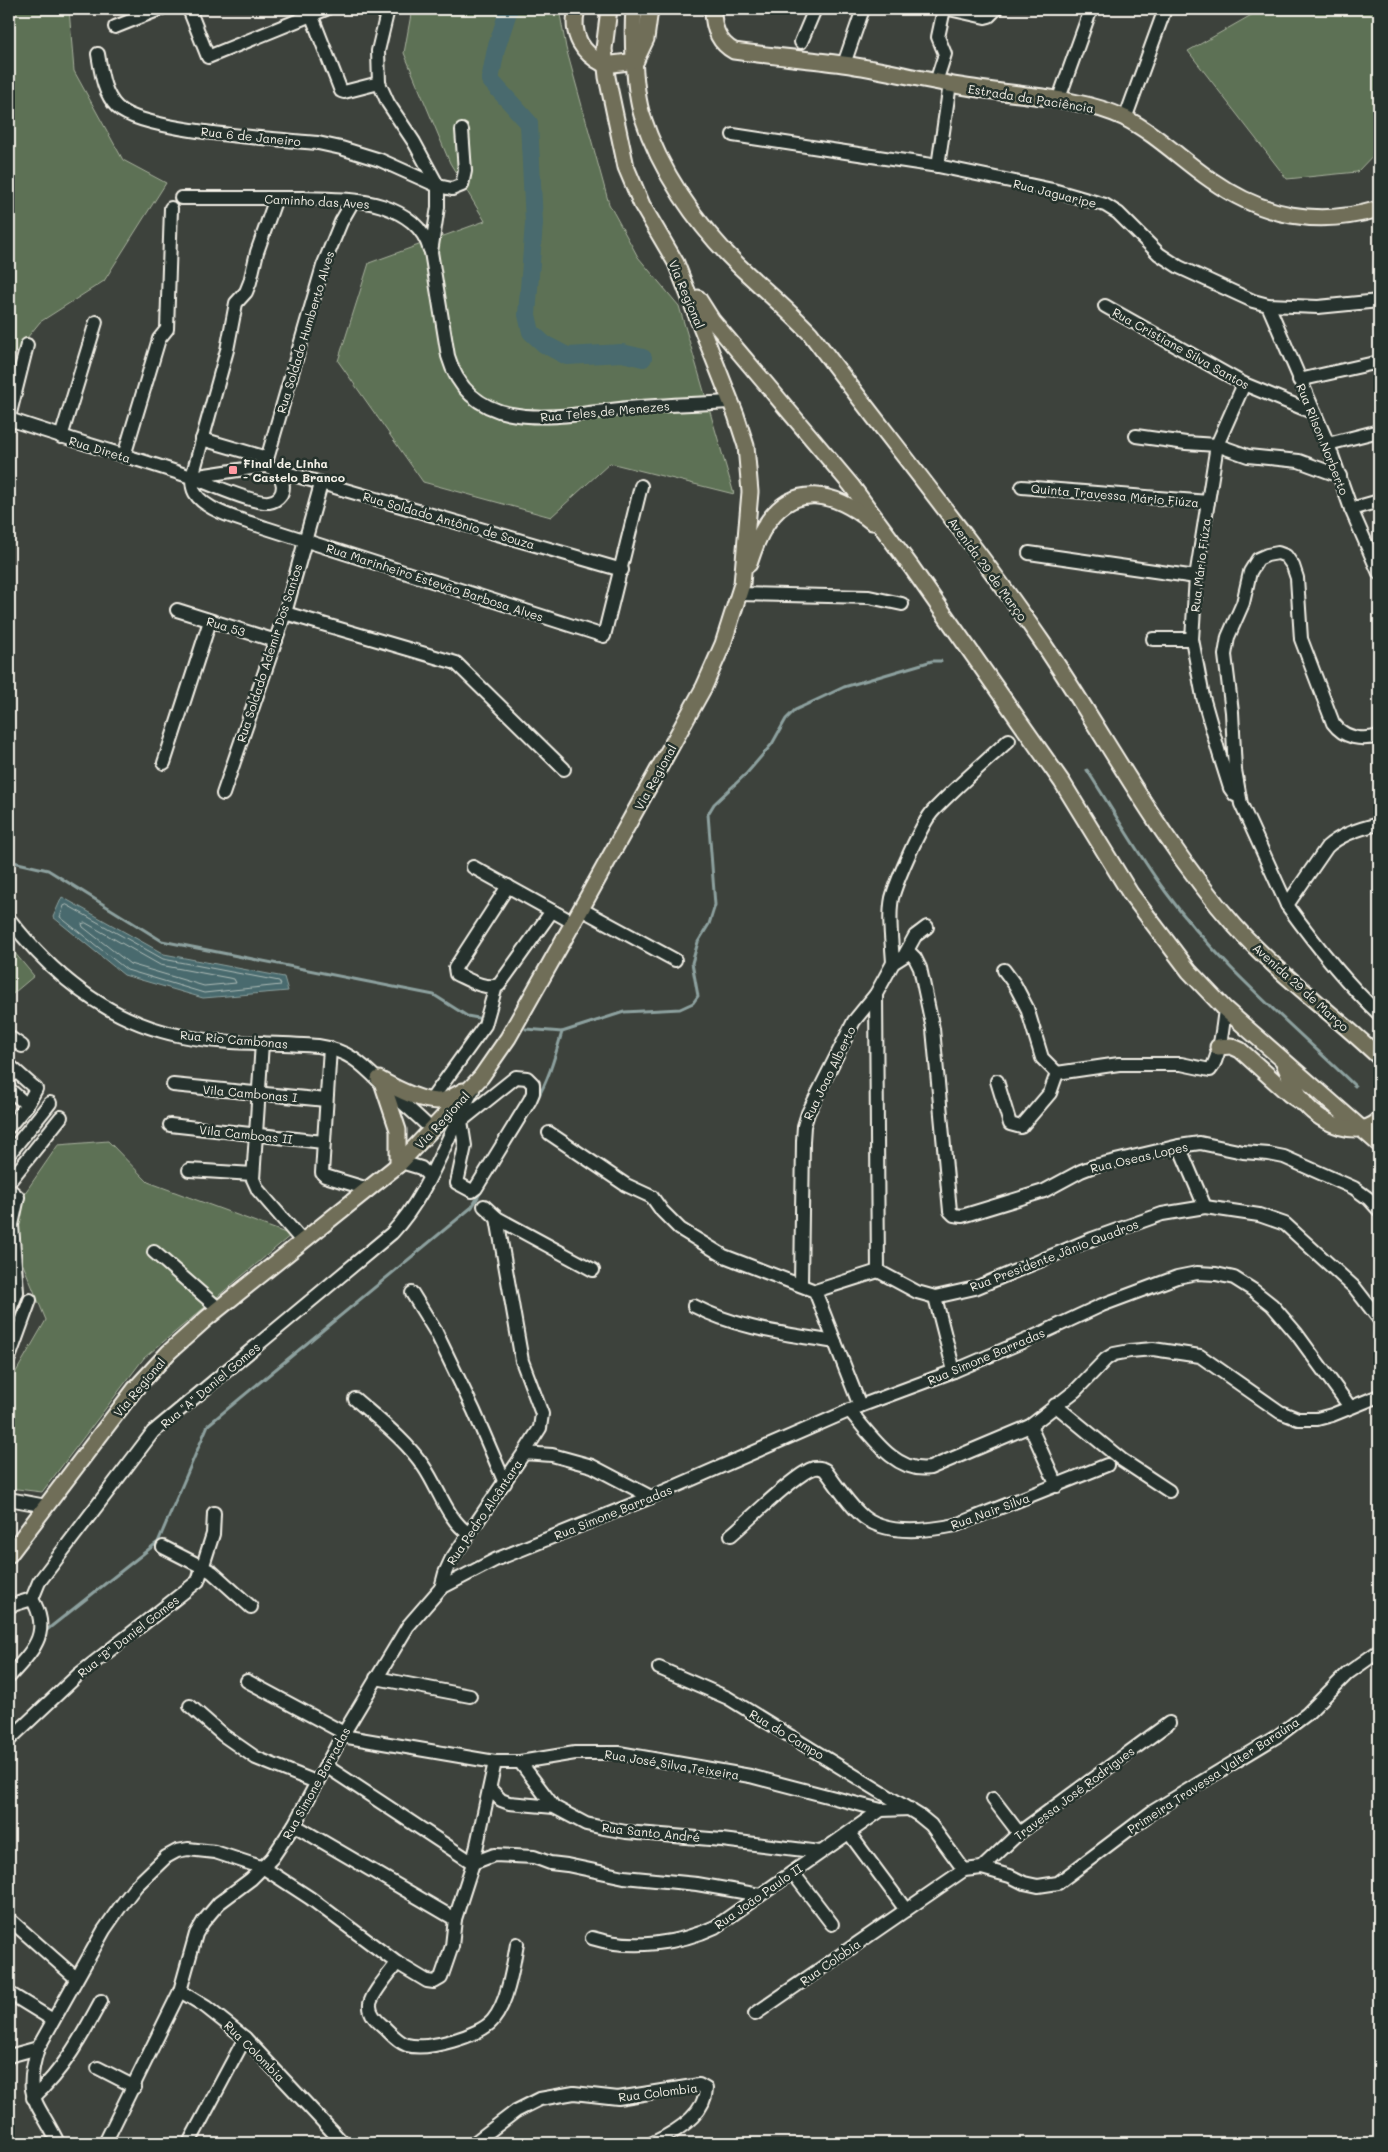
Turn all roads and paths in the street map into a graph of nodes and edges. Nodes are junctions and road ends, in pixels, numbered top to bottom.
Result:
1 (160, 9) edge
2 (189, 9) edge
3 (326, 9) edge
4 (388, 9) edge
5 (577, 9) edge
6 (608, 9) edge
7 (634, 9) edge
8 (650, 9) edge
9 (713, 9) edge
10 (815, 9) edge
11 (863, 9) edge
12 (944, 9) edge
13 (949, 9) edge
14 (996, 9) edge
15 (1091, 9) edge
16 (1165, 9) edge
17 (311, 14) junction
18 (115, 27) dead end
19 (802, 42) dead end
20 (98, 54) dead end
21 (636, 61) junction
22 (844, 64) junction
23 (605, 65) junction
24 (379, 83) junction
25 (943, 83) junction
26 (1058, 101) junction
27 (1125, 119) junction
28 (462, 130) dead end
29 (733, 134) dead end
30 (938, 166) junction
31 (438, 186) junction
32 (181, 198) dead end
33 (276, 198) junction
34 (353, 201) junction
35 (171, 208) dead end
36 (1379, 209) edge
37 (431, 252) junction
38 (676, 263) junction
39 (1379, 301) edge
40 (1268, 305) junction
41 (1105, 306) dead end
42 (96, 322) dead end
43 (28, 345) dead end
44 (1379, 362) edge
45 (1299, 380) junction
46 (1244, 384) junction
47 (731, 402) junction
48 (1312, 412) junction
49 (9, 418) edge
50 (1379, 431) edge
51 (61, 436) junction
52 (1136, 436) dead end
53 (202, 439) junction
54 (1217, 444) junction
55 (1328, 444) junction
56 (124, 456) junction
57 (269, 464) junction
58 (1340, 476) junction
59 (192, 477) junction
60 (321, 484) junction
61 (641, 486) dead end
62 (1022, 487) dead end
63 (1379, 501) edge
64 (1208, 502) junction
65 (1351, 509) junction
66 (888, 535) junction
67 (305, 540) junction
68 (1029, 554) dead end
69 (622, 570) junction
70 (1379, 572) edge
71 (1196, 577) junction
72 (741, 589) junction
73 (902, 604) dead end
74 (176, 610) dead end
75 (285, 613) junction
76 (210, 621) junction
77 (1153, 639) dead end
78 (1192, 639) junction
79 (276, 641) junction
80 (1379, 736) edge
81 (1010, 740) dead end
82 (164, 764) dead end
83 (564, 769) dead end
84 (223, 794) dead end
85 (1241, 804) junction
86 (1379, 824) edge
87 (473, 866) dead end
88 (508, 886) junction
89 (1287, 905) junction
90 (581, 909) junction
91 (552, 911) junction
92 (9, 920) edge
93 (574, 923) junction
94 (927, 927) dead end
95 (908, 951) junction
96 (675, 960) dead end
97 (893, 963) junction
98 (1004, 970) dead end
99 (496, 986) junction
100 (876, 994) junction
101 (1225, 1009) junction
102 (1379, 1014) edge
103 (9, 1038) edge
104 (262, 1043) junction
105 (1366, 1045) junction
106 (22, 1046) dead end
107 (1218, 1047) junction
108 (330, 1048) junction
109 (1281, 1057) junction
110 (1379, 1057) edge
111 (1379, 1061) edge
112 (9, 1064) edge
113 (1057, 1073) junction
114 (478, 1080) junction
115 (997, 1081) dead end
116 (173, 1085) dead end
117 (385, 1086) junction
118 (9, 1089) edge
119 (259, 1094) junction
120 (326, 1100) junction
121 (430, 1100) junction
122 (50, 1103) dead end
123 (28, 1105) junction
124 (1306, 1105) junction
125 (61, 1117) dead end
126 (11, 1118) edge
127 (459, 1120) junction
128 (1379, 1120) edge
129 (170, 1125) dead end
130 (1362, 1129) junction
131 (549, 1133) dead end
132 (256, 1134) junction
133 (430, 1134) junction
134 (323, 1142) junction
135 (1379, 1144) edge
136 (1179, 1146) junction
137 (9, 1154) edge
138 (399, 1164) junction
139 (189, 1170) dead end
140 (429, 1176) junction
141 (254, 1177) junction
142 (9, 1182) edge
143 (9, 1189) edge
144 (368, 1189) junction
145 (484, 1206) dead end
146 (1205, 1206) junction
147 (1379, 1210) edge
148 (498, 1218) junction
149 (302, 1241) junction
150 (154, 1252) dead end
151 (593, 1270) dead end
152 (878, 1271) junction
153 (801, 1285) junction
154 (815, 1291) junction
155 (412, 1293) dead end
156 (935, 1296) junction
157 (30, 1300) dead end
158 (694, 1306) dead end
159 (218, 1308) junction
160 (9, 1312) edge
161 (1379, 1319) edge
162 (835, 1342) junction
163 (9, 1358) edge
164 (954, 1371) junction
165 (1379, 1396) edge
166 (355, 1399) dead end
167 (1055, 1405) junction
168 (855, 1408) junction
169 (1350, 1408) junction
170 (1030, 1426) junction
171 (524, 1453) junction
172 (1107, 1465) dead end
173 (505, 1483) junction
174 (1057, 1486) junction
175 (1169, 1491) dead end
176 (651, 1497) junction
177 (9, 1499) edge
178 (46, 1506) junction
179 (214, 1513) dead end
180 (469, 1534) junction
181 (731, 1535) dead end
182 (163, 1547) dead end
183 (9, 1555) edge
184 (204, 1567) junction
185 (441, 1588) junction
186 (32, 1599) junction
187 (9, 1606) edge
188 (251, 1607) dead end
189 (1379, 1651) edge
190 (659, 1668) dead end
191 (9, 1677) edge
192 (376, 1678) junction
193 (248, 1681) dead end
194 (470, 1696) dead end
195 (190, 1706) dead end
196 (1169, 1723) dead end
197 (343, 1735) junction
198 (9, 1740) edge
199 (495, 1762) junction
200 (520, 1762) junction
201 (326, 1766) junction
202 (316, 1782) junction
203 (490, 1790) junction
204 (993, 1799) dead end
205 (554, 1808) junction
206 (881, 1810) junction
207 (910, 1810) junction
208 (294, 1825) junction
209 (849, 1833) junction
210 (1019, 1833) junction
211 (820, 1852) junction
212 (474, 1863) junction
213 (264, 1868) junction
214 (982, 1868) junction
215 (964, 1870) junction
216 (793, 1872) junction
217 (760, 1895) junction
218 (906, 1910) junction
219 (9, 1919) edge
220 (455, 1919) junction
221 (832, 1924) dead end
222 (592, 1938) dead end
223 (517, 1944) dead end
224 (397, 1963) junction
225 (76, 1978) junction
226 (180, 1991) junction
227 (10, 1995) edge
228 (101, 2002) dead end
229 (755, 2014) dead end
230 (53, 2020) junction
231 (245, 2038) junction
232 (38, 2048) junction
233 (9, 2056) edge
234 (98, 2068) dead end
235 (135, 2086) junction
236 (33, 2098) junction
237 (58, 2143) edge
238 (105, 2143) edge
239 (189, 2143) edge
240 (343, 2143) edge
241 (474, 2143) edge
242 (653, 2143) edge

1 - 18 street
2 - 17 street
3 - 17 street
4 - 24 street
5 - 23 main road
6 - 23 main road, Via Regional
7 - 21 main road
8 - 21 main road
9 - 22 main road, Estrada da Paciência
10 - 19 street
11 - 22 street
12 - 25 street
13 - 14 street
15 - 26 street
16 - 27 street
17 - 24 street
20 - 31 street, Rua 6 de Janeiro
21 - 23 main road
21 - 105 main road, Avenida 29 de Março
22 - 25 main road, Estrada da Paciência
23 - 38 main road, Via Regional
24 - 31 street
25 - 26 main road, Estrada da Paciência
25 - 30 street
26 - 27 main road, Estrada da Paciência
27 - 36 main road, Estrada da Paciência
28 - 31 street
29 - 30 street, Rua Jaguaripe
30 - 40 street, Rua Jaguaripe
31 - 37 street, Rua Teles de Menezes
32 - 33 street, Caminho das Aves
33 - 34 street, Caminho das Aves
33 - 53 street
34 - 37 street, Caminho das Aves
34 - 57 street, Rua Soldado Humberto Alves
35 - 56 street
37 - 47 street, Rua Teles de Menezes
38 - 47 main road, Via Regional
38 - 66 main road
39 - 40 street, Rua Jaguaripe
40 - 45 street, Rua Rilson Norberto
41 - 46 street, Rua Cristiane Silva Santos
42 - 51 street
43 - 49 street
44 - 45 street
45 - 48 street, Rua Rilson Norberto
46 - 48 street, Rua Cristiane Silva Santos
46 - 54 street, Rua Mário Fiúza
47 - 72 main road, Via Regional
48 - 55 street, Rua Rilson Norberto
49 - 51 street, Rua Direta
50 - 55 street
51 - 56 street, Rua Direta
52 - 54 street
53 - 57 street, Rua Soldado Antônio de Souza
53 - 59 street
54 - 58 street
54 - 64 street, Rua Mário Fiúza
55 - 58 street, Rua Rilson Norberto
56 - 59 street, Rua Direta
57 - 59 street, Rua Direta
57 - 59 street, Rua Direta
57 - 60 street, Rua Soldado Antônio de Souza
58 - 65 street, Rua Rilson Norberto
59 - 67 street, Rua Marinheiro Estevão Barbosa Alves
60 - 67 street, Rua Soldado Ademir Dos Santos
60 - 69 street, Rua Soldado Antônio de Souza
61 - 69 street
62 - 64 street, Quinta Travessa Mário Fiúza
63 - 65 street
64 - 71 street, Rua Mário Fiúza
65 - 70 street, Rua Rilson Norberto
66 - 72 main road, Via Regional
66 - 101 main road
67 - 69 street, Rua Marinheiro Estevão Barbosa Alves
67 - 75 street, Rua Soldado Ademir Dos Santos
68 - 71 street
71 - 78 street, Rua Mário Fiúza
72 - 73 street
72 - 90 main road, Via Regional
74 - 76 street, Rua 53
75 - 79 street, Rua Soldado Ademir Dos Santos
75 - 83 street
76 - 79 street, Rua 53
76 - 82 street
77 - 78 street
78 - 85 street, Rua Mário Fiúza
79 - 84 street, Rua Soldado Ademir Dos Santos
80 - 85 street
81 - 97 street
85 - 89 street
86 - 89 street
87 - 88 street
88 - 91 street
88 - 99 street
89 - 102 street
90 - 93 main road, Via Regional
90 - 96 street
91 - 93 street
91 - 99 street
92 - 104 street, Rua Rio Cambonas
93 - 114 main road, Via Regional
94 - 95 street
95 - 97 street
95 - 136 street, Rua Oseas Lopes
97 - 100 street, Rua Joao Alberto
98 - 113 street
99 - 121 street
100 - 152 street
100 - 153 street, Rua Joao Alberto
101 - 107 street
101 - 109 main road
103 - 106 street
104 - 108 street, Rua Rio Cambonas
104 - 119 street
105 - 110 main road, Avenida 29 de Março
105 - 111 main road
107 - 113 street
107 - 124 main road
108 - 117 street, Rua Rio Cambonas
108 - 120 street
109 - 124 main road
109 - 130 main road
112 - 123 street
113 - 115 street
114 - 121 main road
114 - 127 street, Rua "A" Daniel Gomes
114 - 133 main road, Via Regional
116 - 119 street, Vila Cambonas I
117 - 121 main road
117 - 133 street, Rua Rio Cambonas
117 - 138 main road
118 - 123 street
119 - 120 street, Vila Cambonas I
119 - 132 street
120 - 134 street
122 - 137 street
123 - 126 street
124 - 130 main road
125 - 142 street
127 - 127 street
127 - 140 street, Rua "A" Daniel Gomes
128 - 130 main road
129 - 132 street, Vila Camboas II
130 - 135 main road
131 - 153 street
132 - 134 street, Vila Camboas II
132 - 141 street
133 - 138 main road, Via Regional
134 - 144 street
136 - 146 street
136 - 147 street, Rua Oseas Lopes
138 - 140 street
138 - 144 main road, Via Regional
139 - 141 street
140 - 186 street, Rua "A" Daniel Gomes
141 - 149 street
143 - 160 street
144 - 149 main road, Via Regional
145 - 148 street
146 - 156 street, Rua Presidente Jânio Quadros
146 - 161 street, Rua Presidente Jânio Quadros
148 - 151 street
148 - 171 street
149 - 159 main road, Via Regional
150 - 159 street
152 - 154 street
152 - 156 street, Rua Presidente Jânio Quadros
153 - 154 street
154 - 162 street
155 - 173 street
156 - 164 street
157 - 163 street
158 - 162 street
159 - 178 main road, Via Regional
162 - 168 street
164 - 168 street, Rua Simone Barradas
164 - 169 street, Rua Simone Barradas
165 - 169 street
166 - 180 street
167 - 169 street
167 - 170 street
167 - 175 street
168 - 170 street
168 - 176 street, Rua Simone Barradas
170 - 174 street
171 - 173 street, Rua Pedro Alcântara
171 - 176 street, Rua Pedro Alcântara
172 - 174 street, Rua Nair Silva
173 - 180 street, Rua Pedro Alcântara
174 - 181 street, Rua Nair Silva
176 - 185 street, Rua Simone Barradas
177 - 178 street
178 - 183 main road, Via Regional
179 - 184 street, Rua "B" Daniel Gomes
180 - 185 street, Rua Pedro Alcântara
182 - 184 street
184 - 188 street
184 - 198 street, Rua "B" Daniel Gomes
185 - 192 street, Rua Simone Barradas
186 - 187 street
186 - 191 street
189 - 214 street, Primeira Travessa Valter Baraúna
190 - 207 street, Rua do Campo
192 - 194 street
192 - 197 street, Rua Simone Barradas
193 - 197 street, Rua José Silva Teixeira
195 - 202 street
196 - 210 street, Travessa José Rodrigues
197 - 199 street, Rua José Silva Teixeira
197 - 201 street, Rua Simone Barradas
199 - 200 street, Rua José Silva Teixeira
199 - 203 street
200 - 205 street
200 - 206 street, Rua José Silva Teixeira
201 - 202 street, Rua Simone Barradas
201 - 212 street
202 - 208 street, Rua Simone Barradas
203 - 205 street, Rua Santo André
203 - 212 street
204 - 210 street
205 - 211 street, Rua Santo André
206 - 207 street
206 - 209 street, Rua João Paulo II
207 - 215 street, Rua do Campo
208 - 213 street, Rua Simone Barradas
208 - 220 street
209 - 211 street, Rua João Paulo II
209 - 218 street
210 - 214 street, Travessa José Rodrigues
211 - 216 street, Rua João Paulo II
212 - 217 street
212 - 220 street
213 - 224 street
213 - 225 street
213 - 226 street, Rua Simone Barradas
214 - 215 street
215 - 218 street
216 - 217 street, Rua João Paulo II
216 - 221 street
217 - 222 street, Rua João Paulo II
218 - 229 street, Rua Colobia
219 - 225 street
220 - 224 street
223 - 224 street
225 - 230 street
226 - 231 street, Rua Colombia
226 - 235 street, Rua Simone Barradas
227 - 230 street
228 - 236 street
230 - 232 street
231 - 239 street
231 - 240 street, Rua Colombia
232 - 233 street
232 - 236 street
234 - 235 street
235 - 238 street, Rua Simone Barradas
236 - 237 street
241 - 242 street, Rua Colombia

